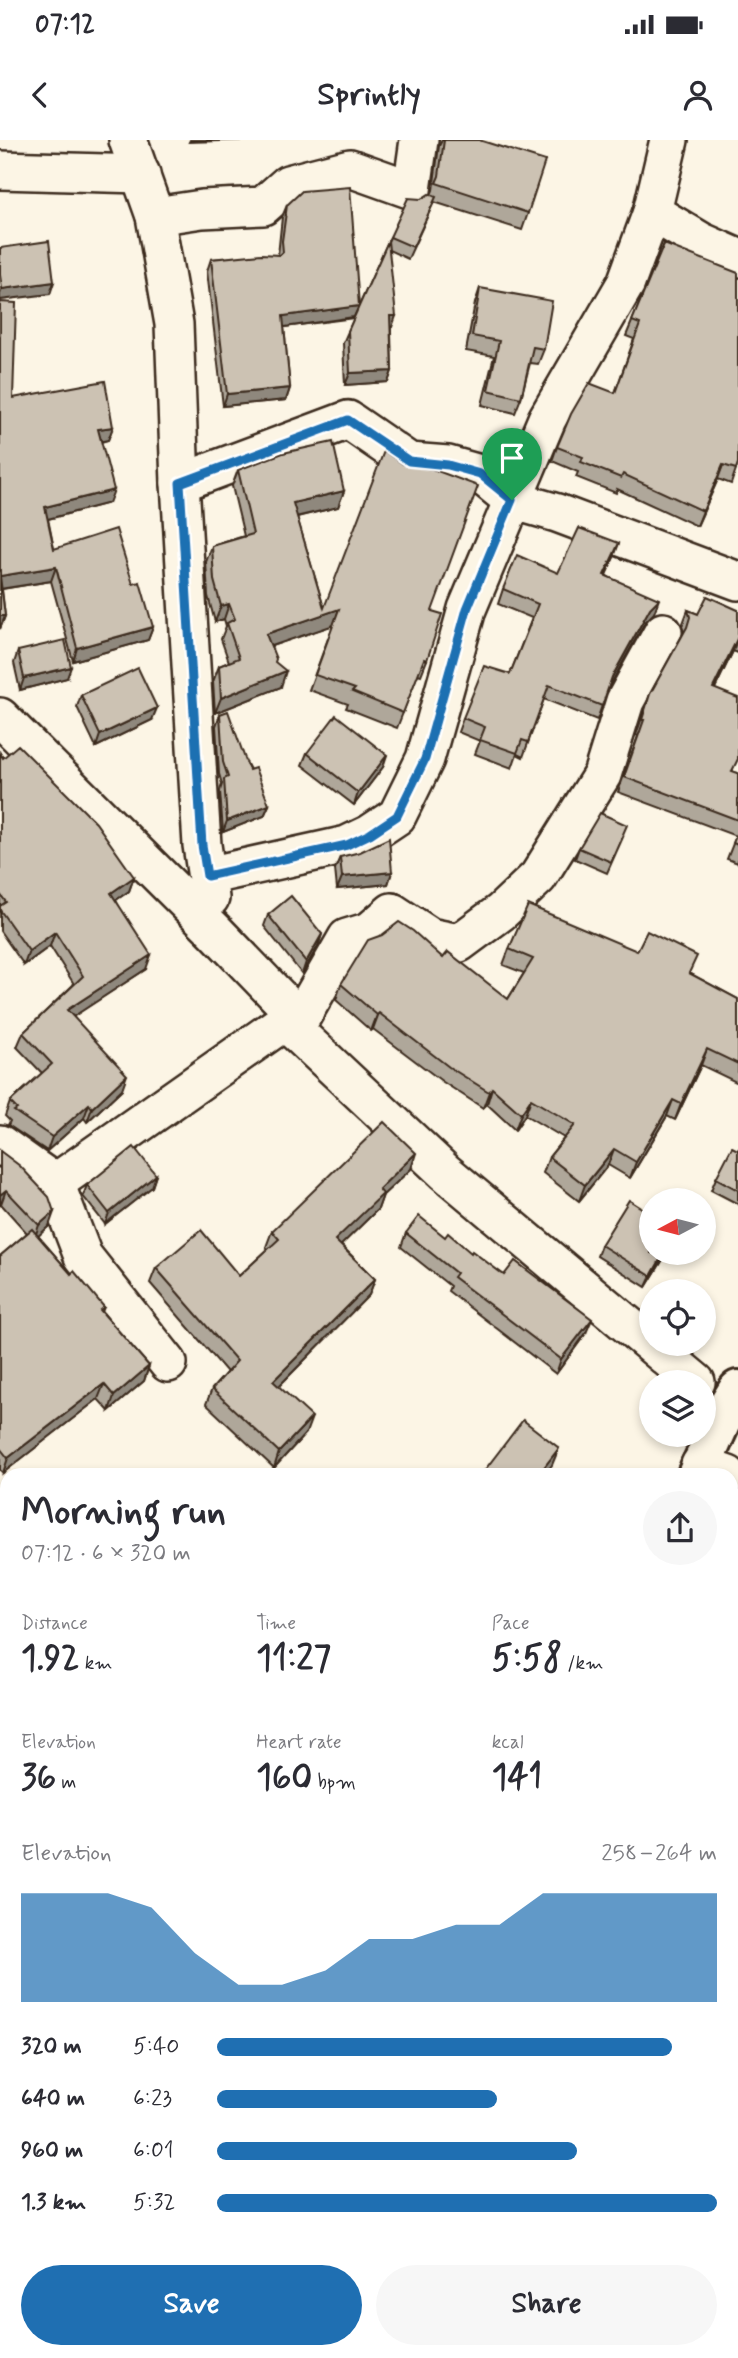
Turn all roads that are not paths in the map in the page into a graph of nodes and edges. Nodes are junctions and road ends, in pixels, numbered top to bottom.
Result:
1 (128, 140) edge
2 (419, 140) edge
3 (670, 140) edge
4 (0, 170) edge
5 (141, 174) junction
6 (652, 212) junction
7 (155, 216) junction
8 (738, 258) edge
9 (180, 483) junction
10 (512, 500) junction
11 (738, 581) edge
12 (663, 632) dead end
13 (0, 717) edge
14 (207, 876) junction
15 (215, 930) junction
16 (294, 1022) junction
17 (0, 1144) edge
18 (55, 1183) junction
19 (168, 1363) dead end
20 (682, 1370) edge
21 (723, 1396) edge
22 (715, 1468) edge

1 - 5 street
2 - 7 street
3 - 6 street
4 - 5 street
5 - 7 street
6 - 8 street
6 - 10 street
7 - 9 street
9 - 10 street
9 - 14 street
10 - 11 street
10 - 14 street
12 - 16 street
13 - 15 street
14 - 15 street
15 - 16 street
16 - 18 street
16 - 20 street
17 - 18 street
18 - 19 street
21 - 22 main road

